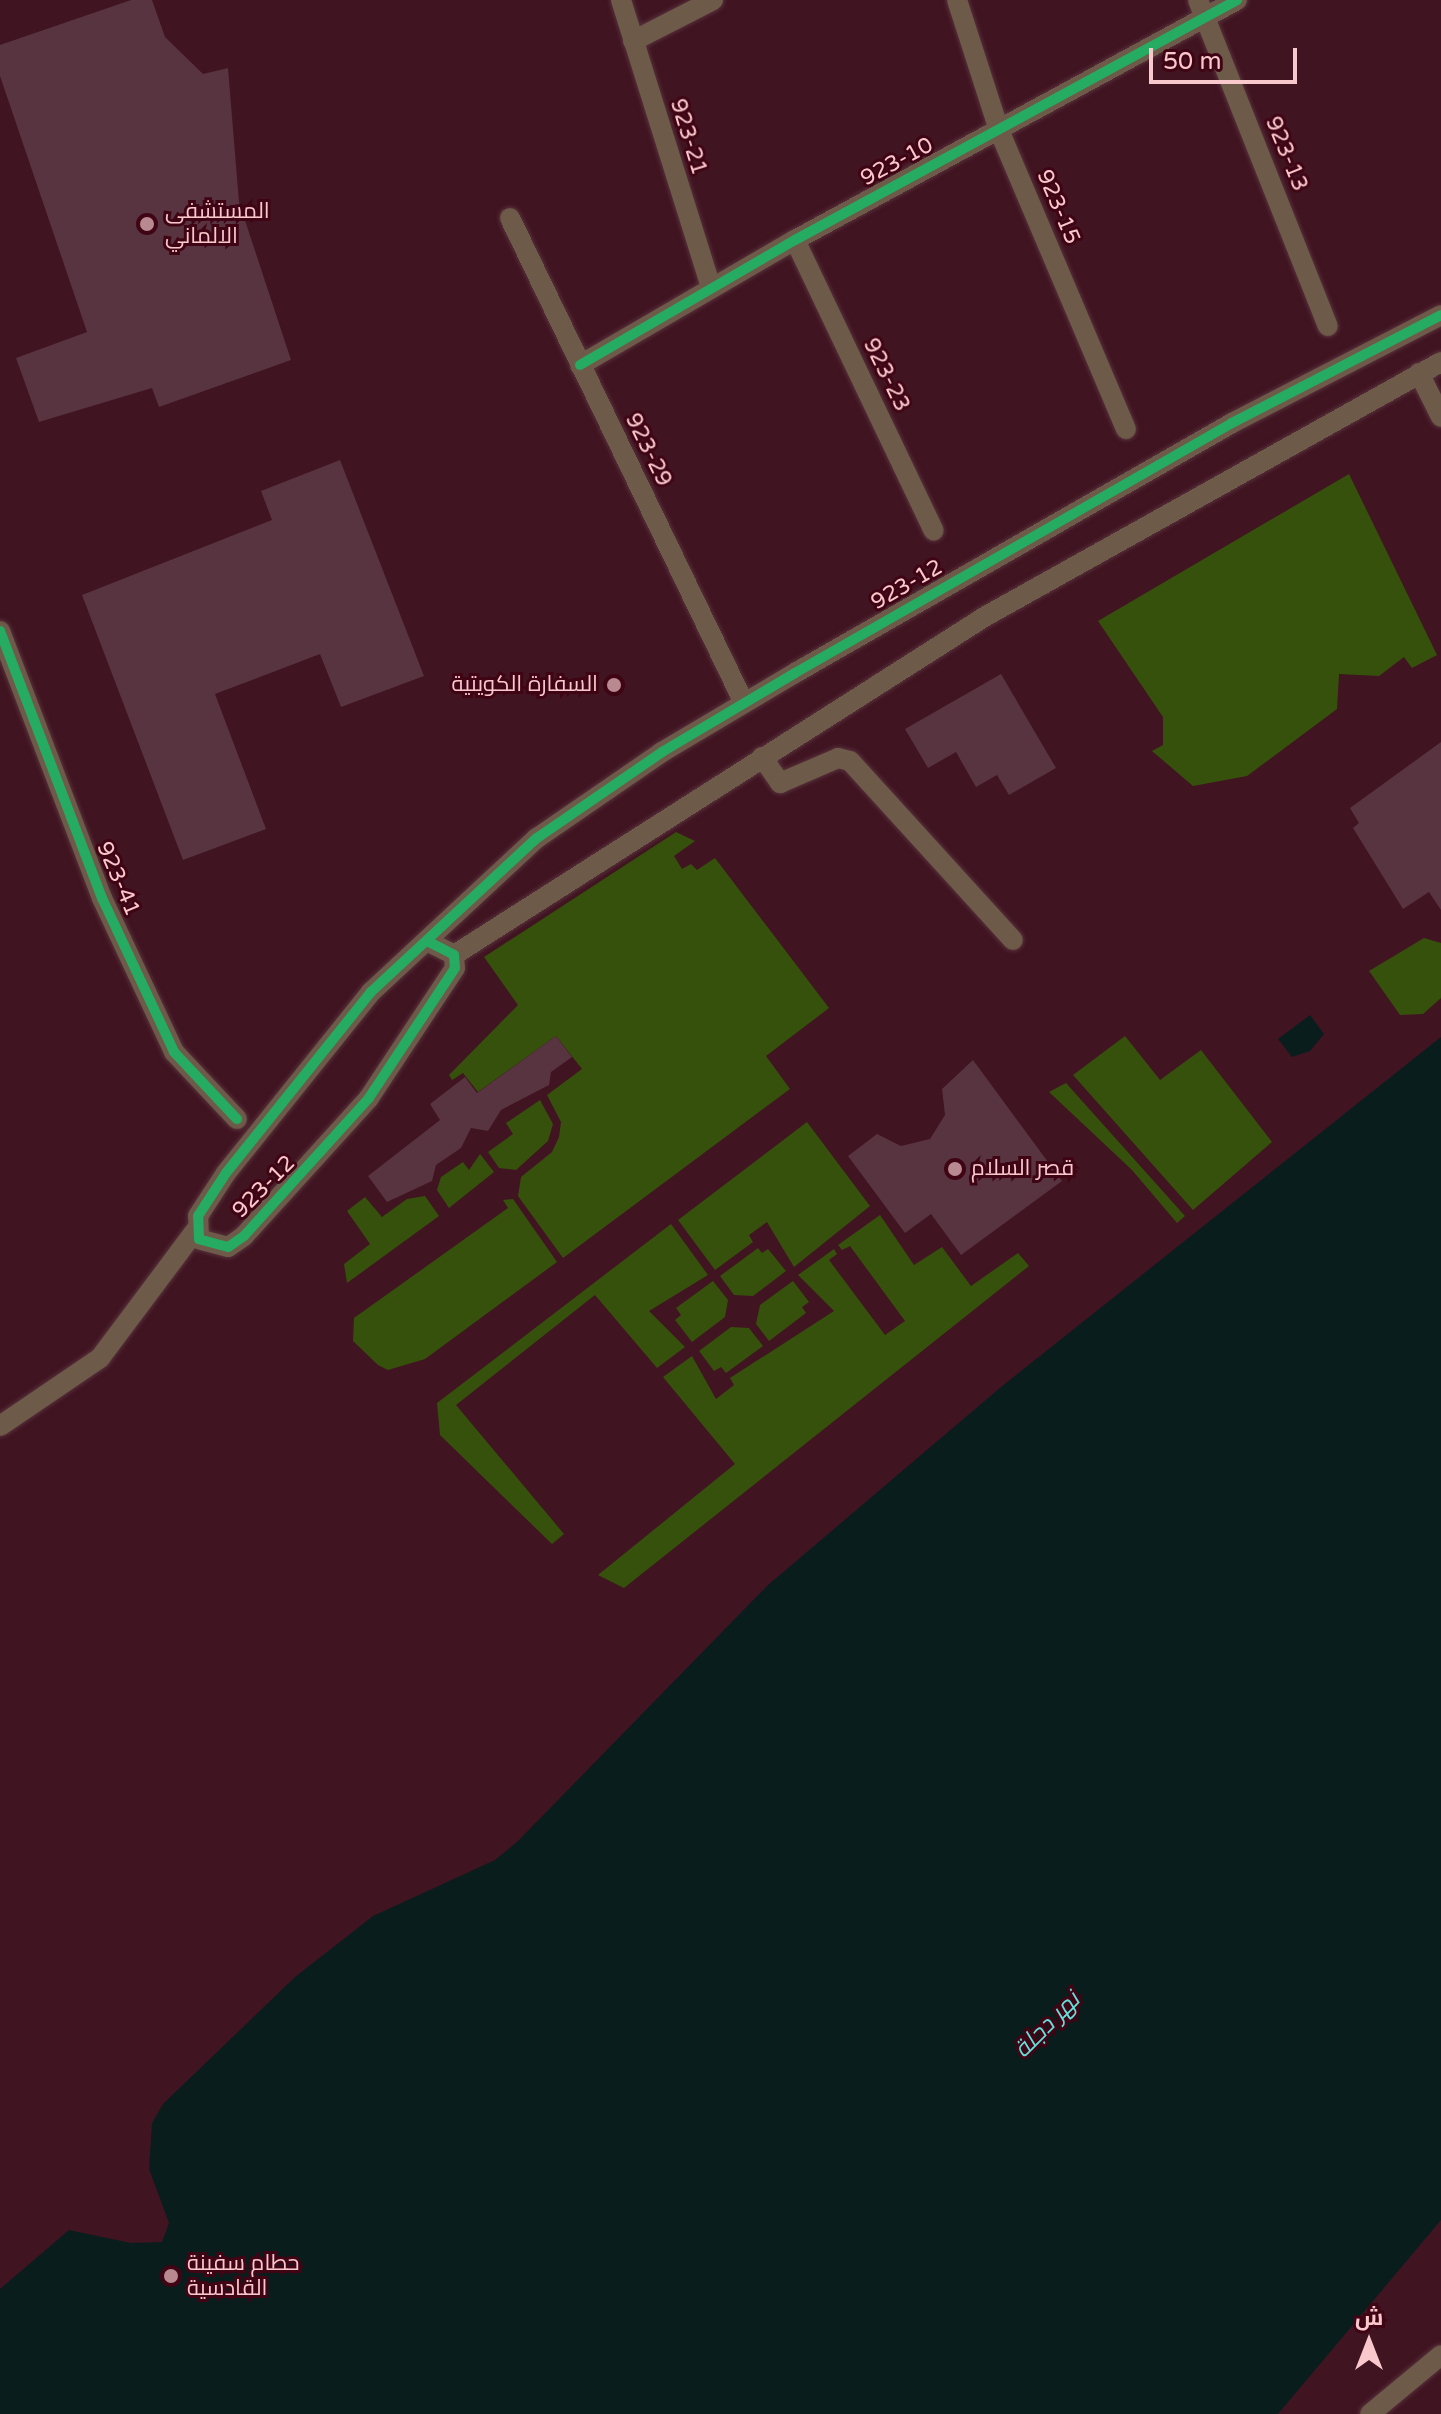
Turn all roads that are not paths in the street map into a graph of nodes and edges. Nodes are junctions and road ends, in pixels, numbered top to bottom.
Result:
1 (621, 0) edge
2 (713, 0) edge
3 (957, 0) edge
4 (1237, 0) edge
5 (1202, 9) edge
6 (633, 41) junction
7 (999, 130) junction
8 (510, 218) dead end
9 (795, 240) junction
10 (711, 287) junction
11 (1441, 315) edge
12 (1328, 326) dead end
13 (1441, 362) edge
14 (580, 365) junction
15 (1419, 373) junction
16 (1441, 417) edge
17 (1126, 429) dead end
18 (934, 531) dead end
19 (0, 631) edge
20 (744, 703) junction
21 (762, 757) junction
22 (1013, 940) dead end
23 (427, 941) junction
24 (454, 955) junction
25 (237, 1119) dead end
26 (195, 1231) junction
27 (0, 1426) edge
28 (1441, 2355) edge
29 (1370, 2414) edge

1 - 6 street, 923-21
2 - 6 street
3 - 7 street, 923-15
4 - 5 street, 923-10
5 - 7 street, 923-10
5 - 12 street, 923-13
6 - 10 street, 923-21
7 - 9 street, 923-10
7 - 17 street, 923-15
8 - 14 street, 923-29
9 - 10 street, 923-10
9 - 18 street, 923-23
10 - 14 street, 923-10
11 - 20 street, 923-12
13 - 15 street
14 - 20 street, 923-29
15 - 16 street
15 - 21 street
19 - 25 street, 923-41
20 - 23 street, 923-12
21 - 22 street
21 - 24 street
23 - 24 street
23 - 26 street, 923-12
24 - 26 street, 923-12
26 - 27 street, 923-12
28 - 29 street

